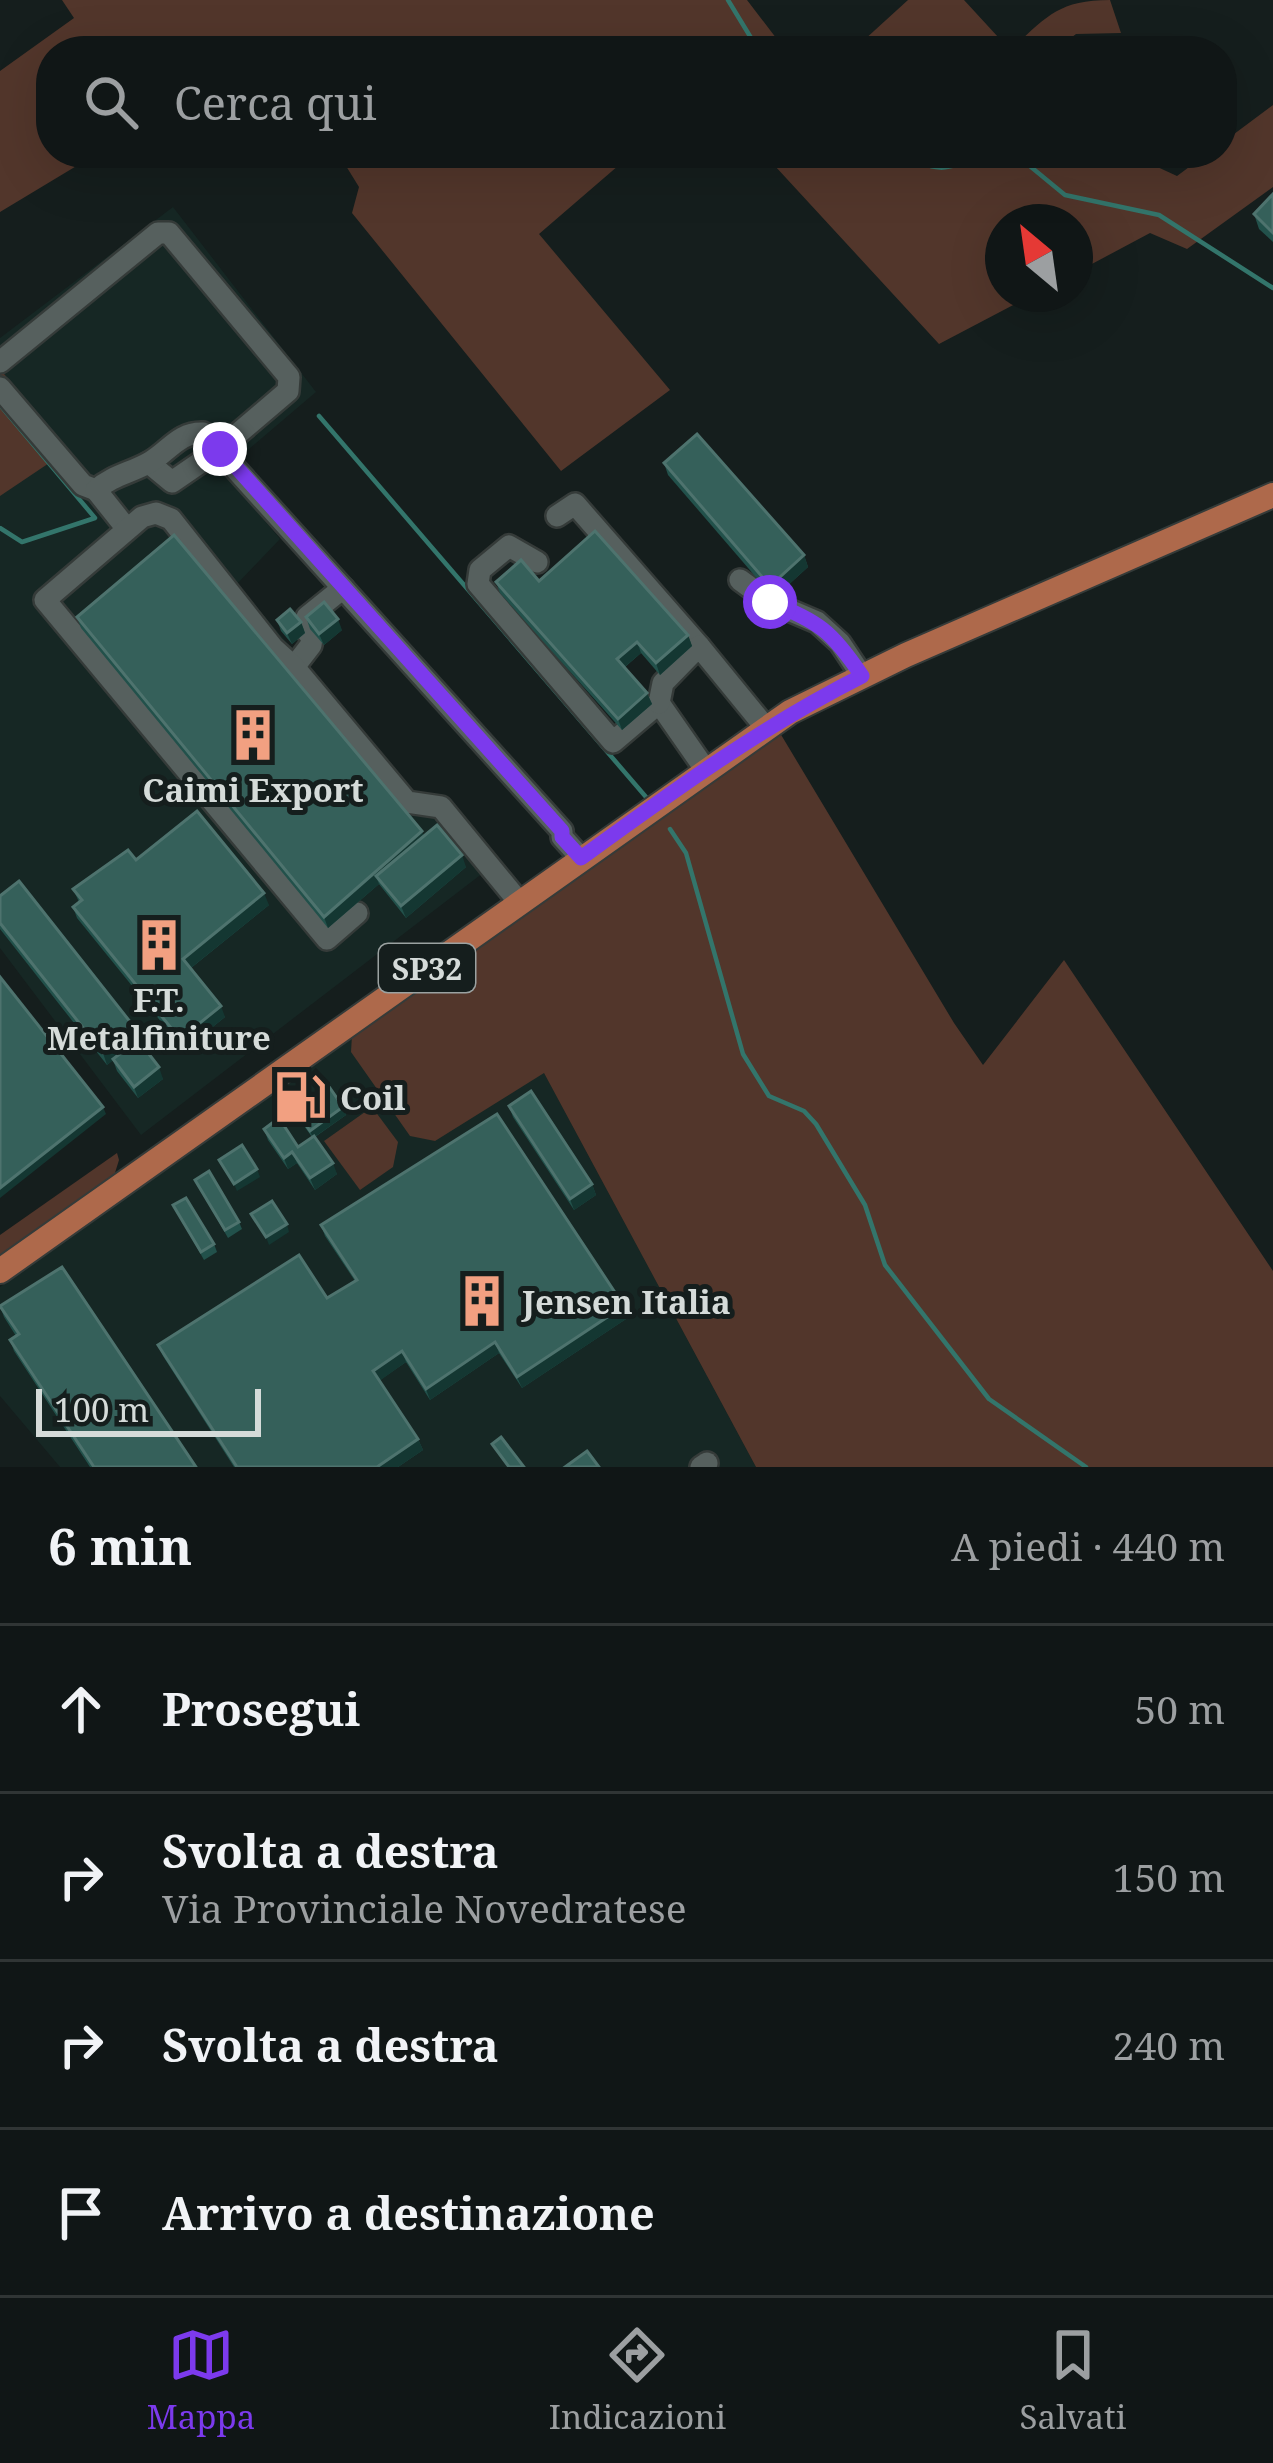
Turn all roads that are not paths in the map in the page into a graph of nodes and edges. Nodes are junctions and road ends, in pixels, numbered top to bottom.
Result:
1 (0, 362) edge
2 (0, 388) edge
3 (220, 449) junction
4 (149, 463) junction
5 (96, 490) junction
6 (1273, 495) edge
7 (557, 516) dead end
8 (128, 530) junction
9 (537, 562) dead end
10 (740, 580) dead end
11 (343, 588) junction
12 (699, 646) junction
13 (294, 667) junction
14 (862, 676) junction
15 (659, 703) junction
16 (766, 728) junction
17 (705, 769) junction
18 (581, 858) junction
19 (519, 902) junction
20 (357, 913) dead end
21 (0, 1271) edge

1 - 3 lane
2 - 5 lane
3 - 4 lane
3 - 4 lane
3 - 11 lane
4 - 5 lane
5 - 8 lane
6 - 14 main road, SP32
7 - 12 lane
8 - 13 lane
8 - 20 lane
9 - 15 lane
10 - 14 lane
11 - 13 lane
11 - 18 lane
12 - 15 lane
12 - 16 lane
13 - 19 lane
14 - 16 main road, SP32
15 - 17 lane
16 - 17 main road, SP32
17 - 18 main road, SP32
18 - 19 main road, SP32
19 - 21 main road, SP32

